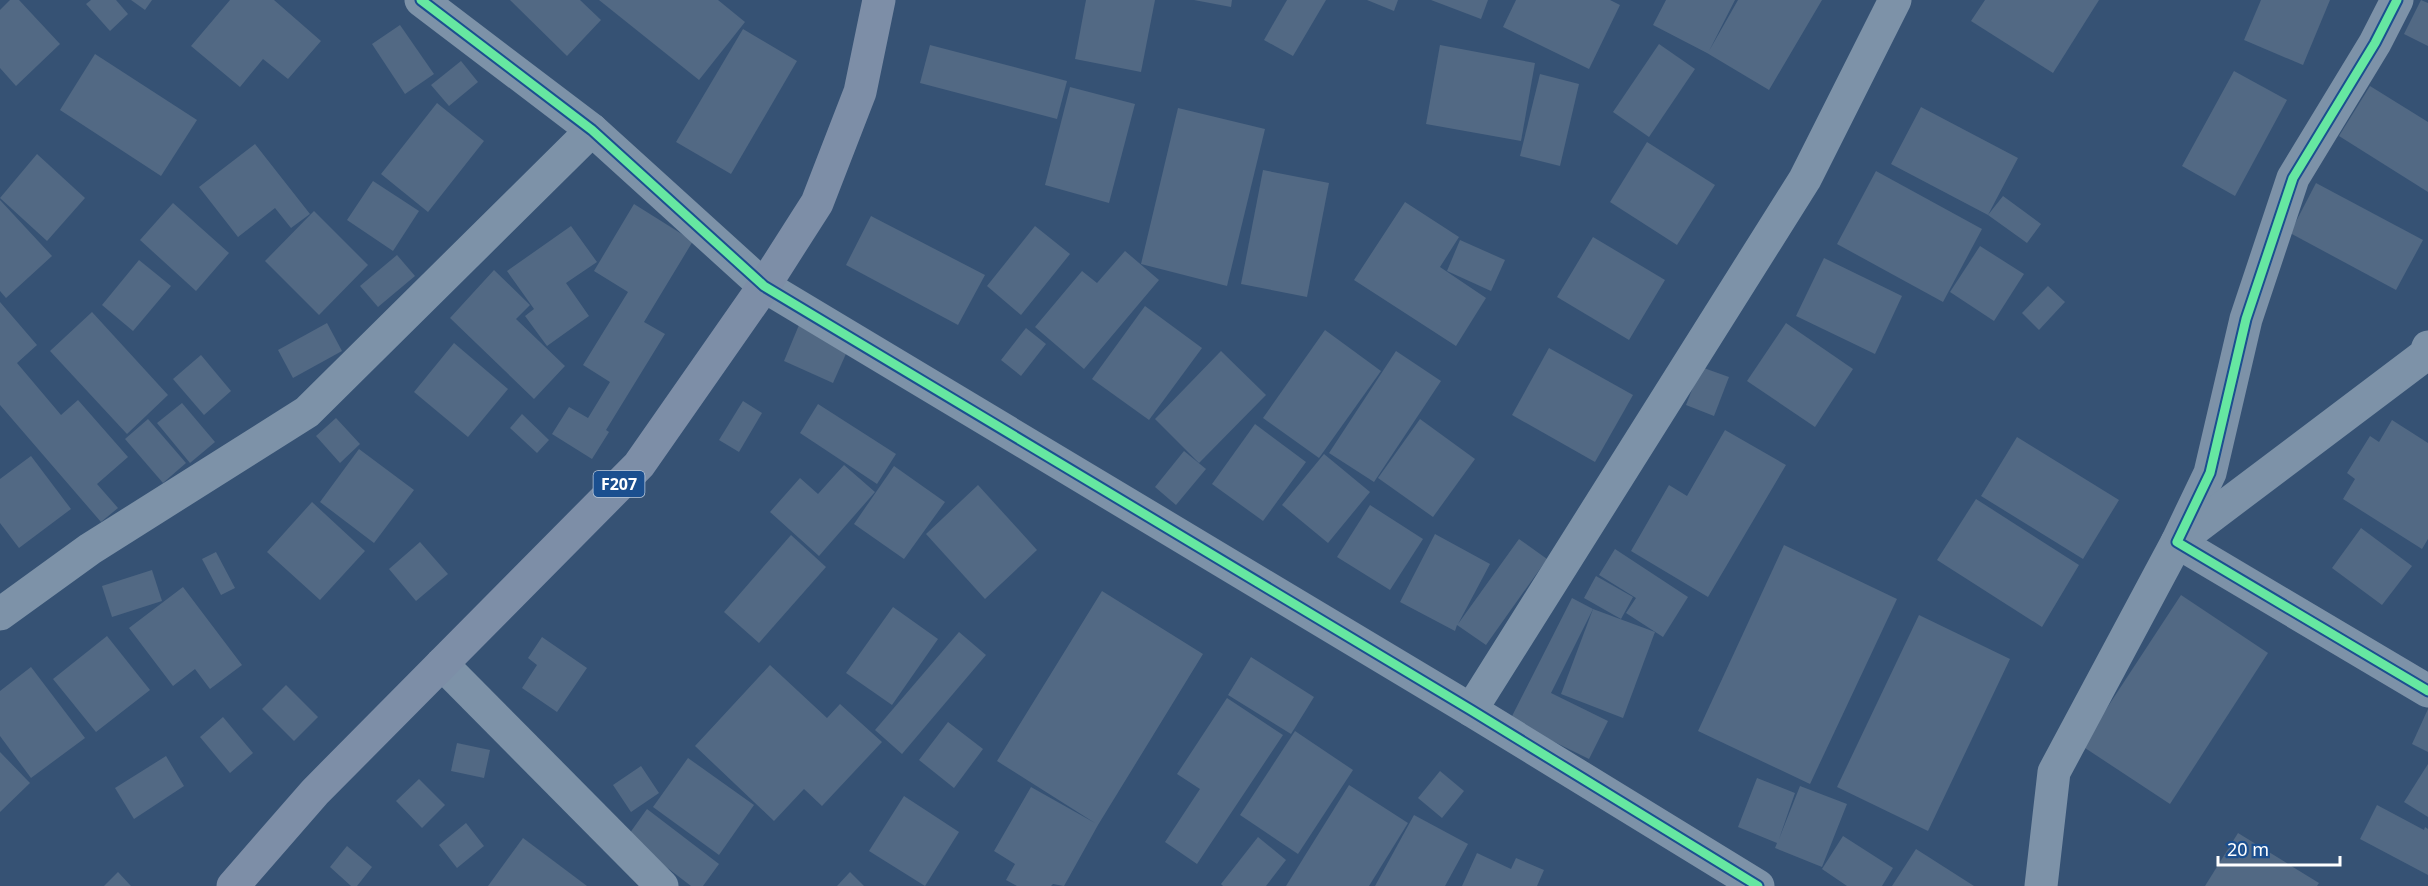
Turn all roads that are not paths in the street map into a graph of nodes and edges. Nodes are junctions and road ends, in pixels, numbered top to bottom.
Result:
1 (421, 0) edge
2 (879, 0) edge
3 (1895, 0) edge
4 (2397, 0) edge
5 (592, 130) junction
6 (764, 286) junction
7 (2428, 347) edge
8 (2178, 542) junction
9 (0, 614) edge
10 (442, 664) junction
11 (2428, 691) edge
12 (1471, 710) junction
13 (233, 886) edge
14 (662, 886) edge
15 (1758, 886) edge
16 (2042, 886) edge

1 - 5 street
2 - 6 main road, F207
3 - 12 street
4 - 8 street
5 - 6 street
5 - 9 street
6 - 10 main road, F207
6 - 12 street
7 - 8 street
8 - 11 street
8 - 16 street
10 - 13 main road, F207
10 - 14 street
12 - 15 street

